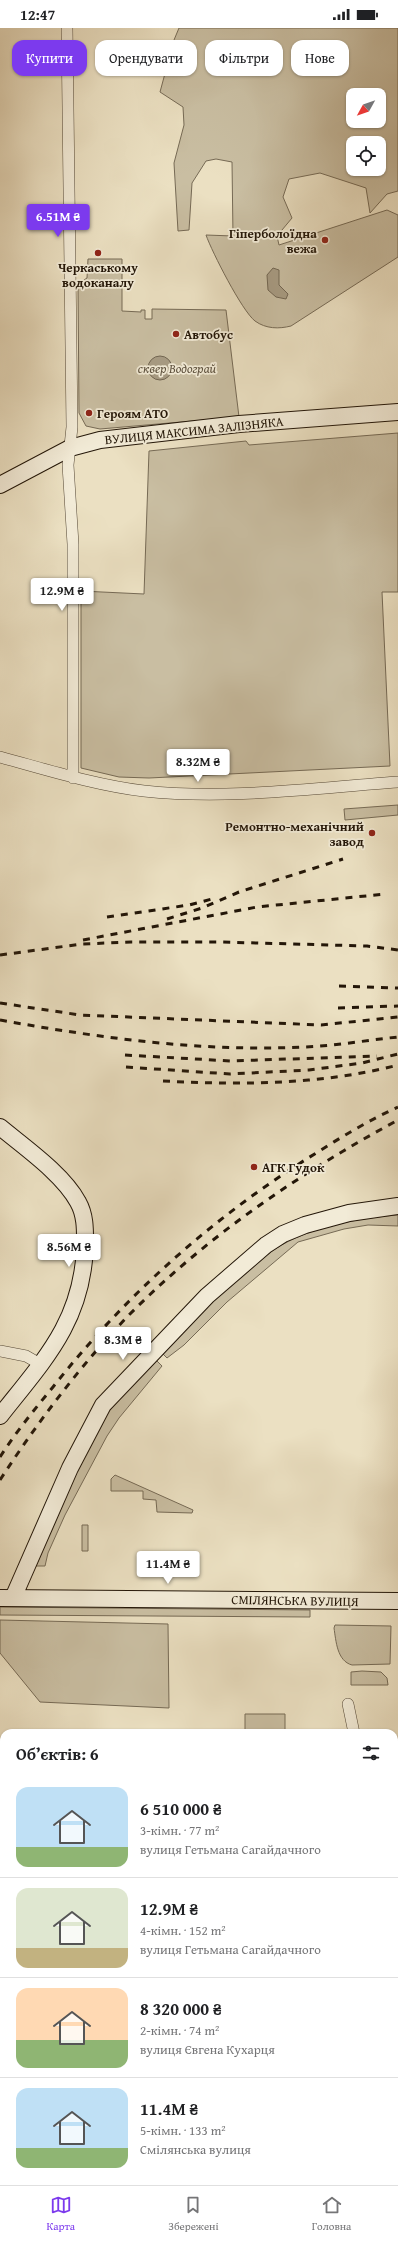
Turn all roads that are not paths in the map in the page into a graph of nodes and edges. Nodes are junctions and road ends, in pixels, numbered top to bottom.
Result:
1 (67, 28) edge
2 (398, 412) edge
3 (70, 448) junction
4 (0, 485) edge
5 (0, 757) edge
6 (73, 778) junction
7 (398, 782) edge
8 (0, 1126) edge
9 (398, 1206) edge
10 (0, 1351) edge
11 (40, 1364) junction
12 (0, 1416) edge
13 (7, 1598) edge
14 (398, 1601) edge
15 (348, 1704) dead end
16 (353, 1729) edge

1 - 3 street
2 - 3 street, ВУЛИЦЯ МАКСИМА ЗАЛІЗНЯКА
3 - 4 street, ВУЛИЦЯ МАКСИМА ЗАЛІЗНЯКА
3 - 6 street
5 - 6 street
6 - 7 street
8 - 11 street
9 - 13 street
10 - 11 street
11 - 12 street
13 - 14 street, СМІЛЯНСЬКА ВУЛИЦЯ
15 - 16 street

